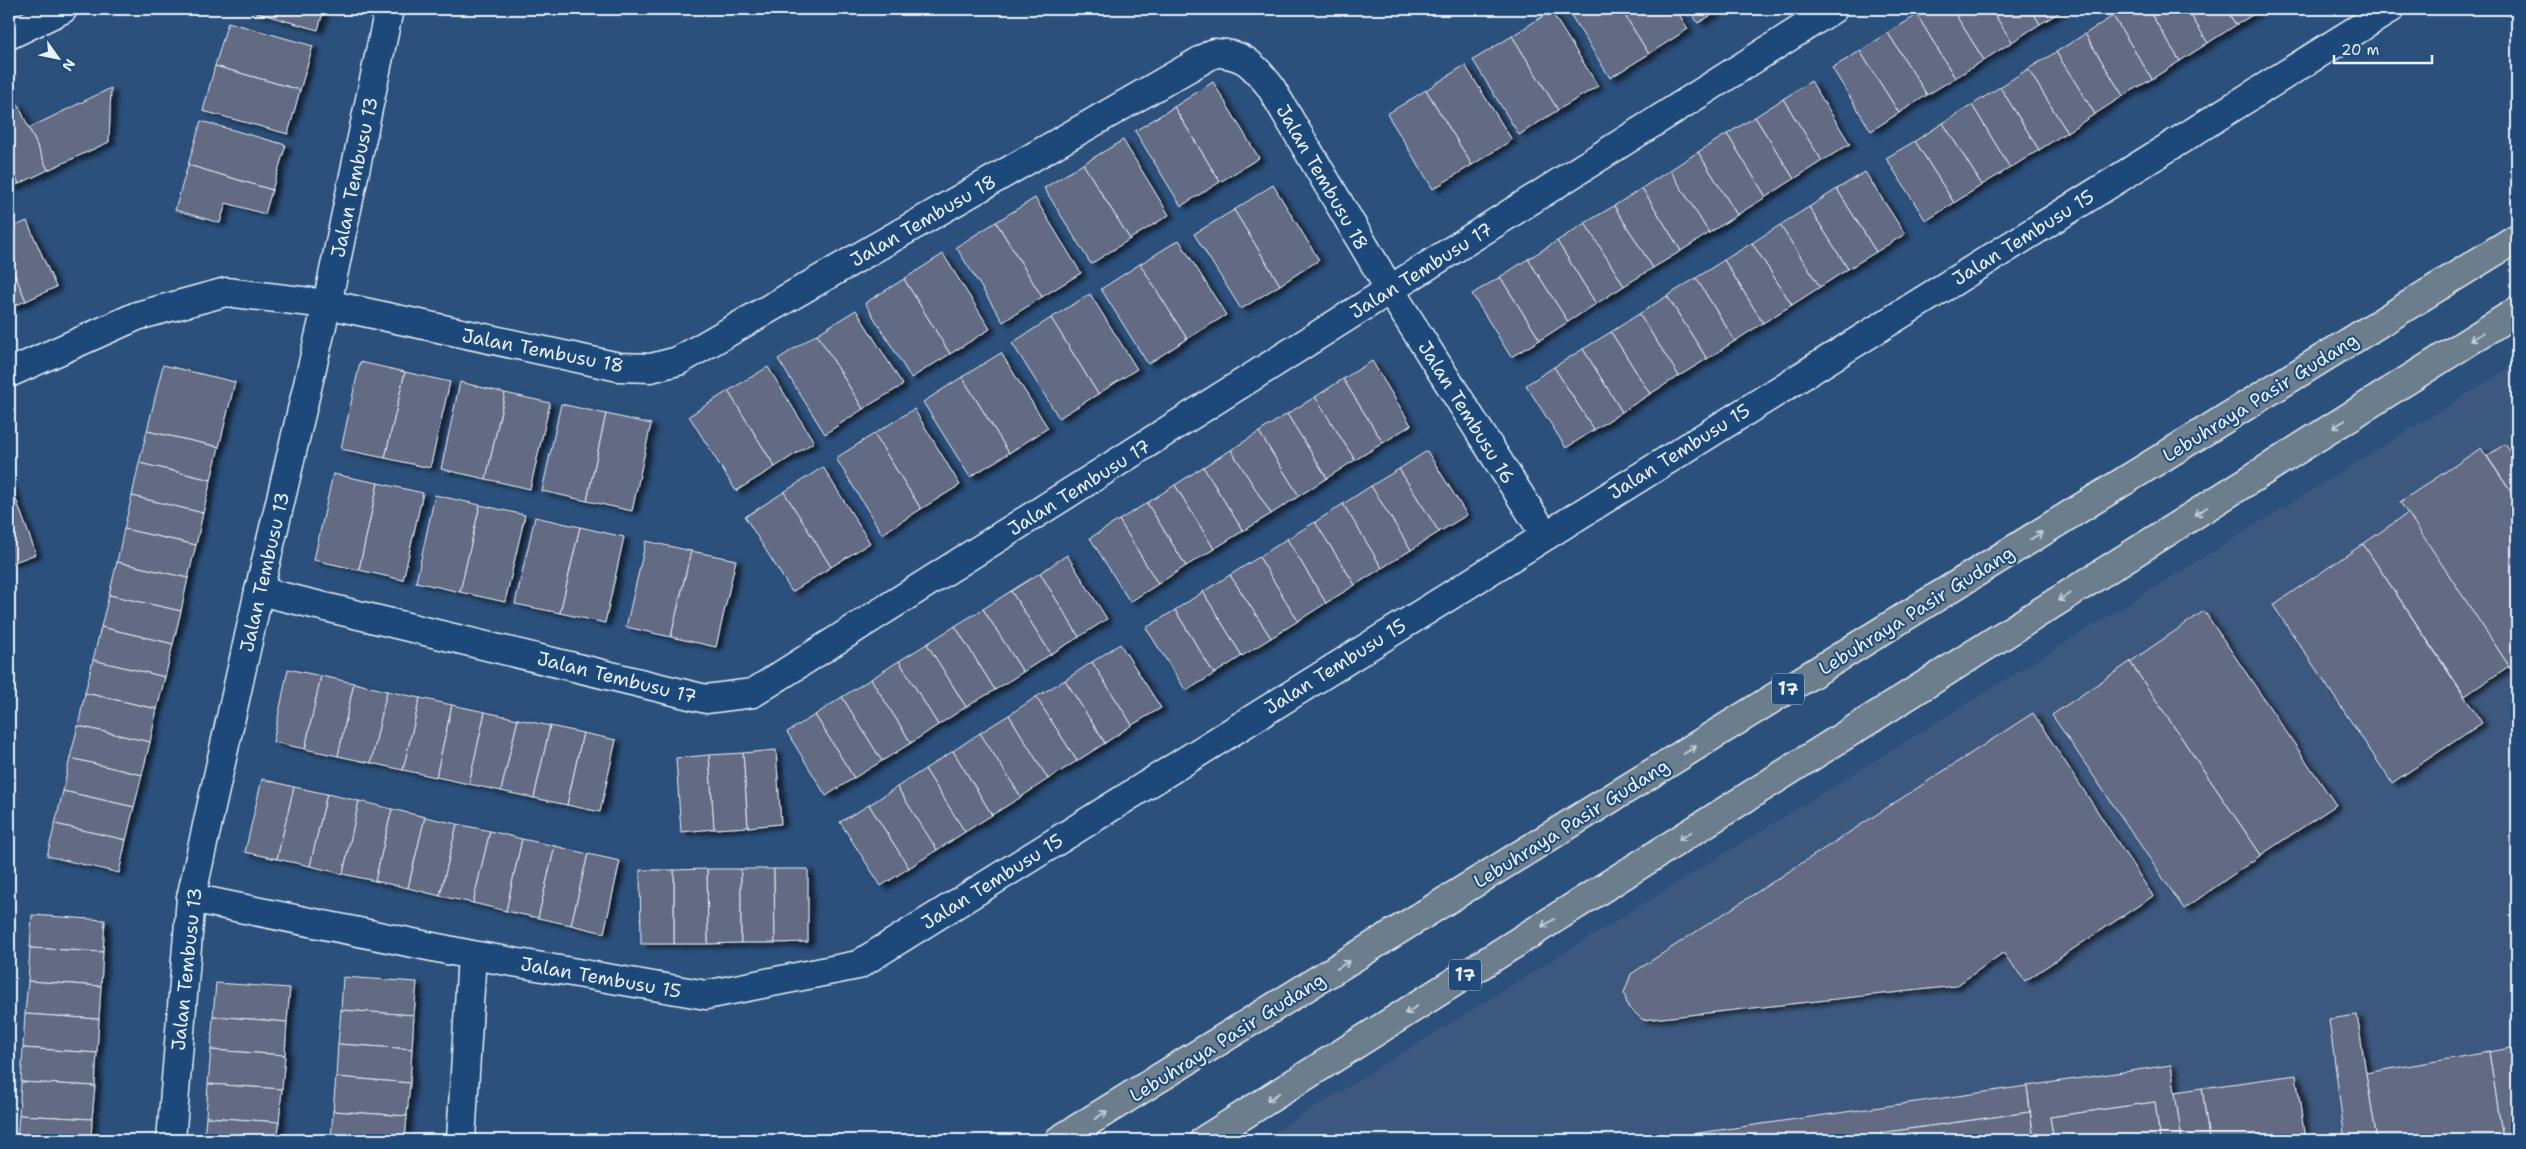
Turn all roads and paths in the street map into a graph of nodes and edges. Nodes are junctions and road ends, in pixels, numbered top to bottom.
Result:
1 (64, 9) edge
2 (389, 9) edge
3 (1833, 9) edge
4 (2390, 9) edge
5 (9, 35) edge
6 (2517, 238) edge
7 (1390, 290) junction
8 (327, 304) junction
9 (2517, 311) edge
10 (9, 373) edge
11 (1545, 535) junction
12 (259, 591) junction
13 (191, 898) junction
14 (472, 955) junction
15 (171, 1140) edge
16 (461, 1140) edge
17 (1059, 1140) edge
18 (1204, 1140) edge

1 - 5 street
2 - 8 street, Jalan Tembusu 13
3 - 7 street, Jalan Tembusu 17
4 - 11 street, Jalan Tembusu 15
17 -> 6 highway, Lebuhraya Pasir Gudang / 17
7 - 8 street, Jalan Tembusu 18
7 - 11 street, Jalan Tembusu 16
7 - 12 street, Jalan Tembusu 17
8 - 10 street, Jalan Tembusu 18
8 - 12 street, Jalan Tembusu 13
9 -> 18 highway, 17
11 - 14 street, Jalan Tembusu 15
12 - 13 street, Jalan Tembusu 13
13 - 14 street, Jalan Tembusu 15
13 - 15 street, Jalan Tembusu 13
14 - 16 street

